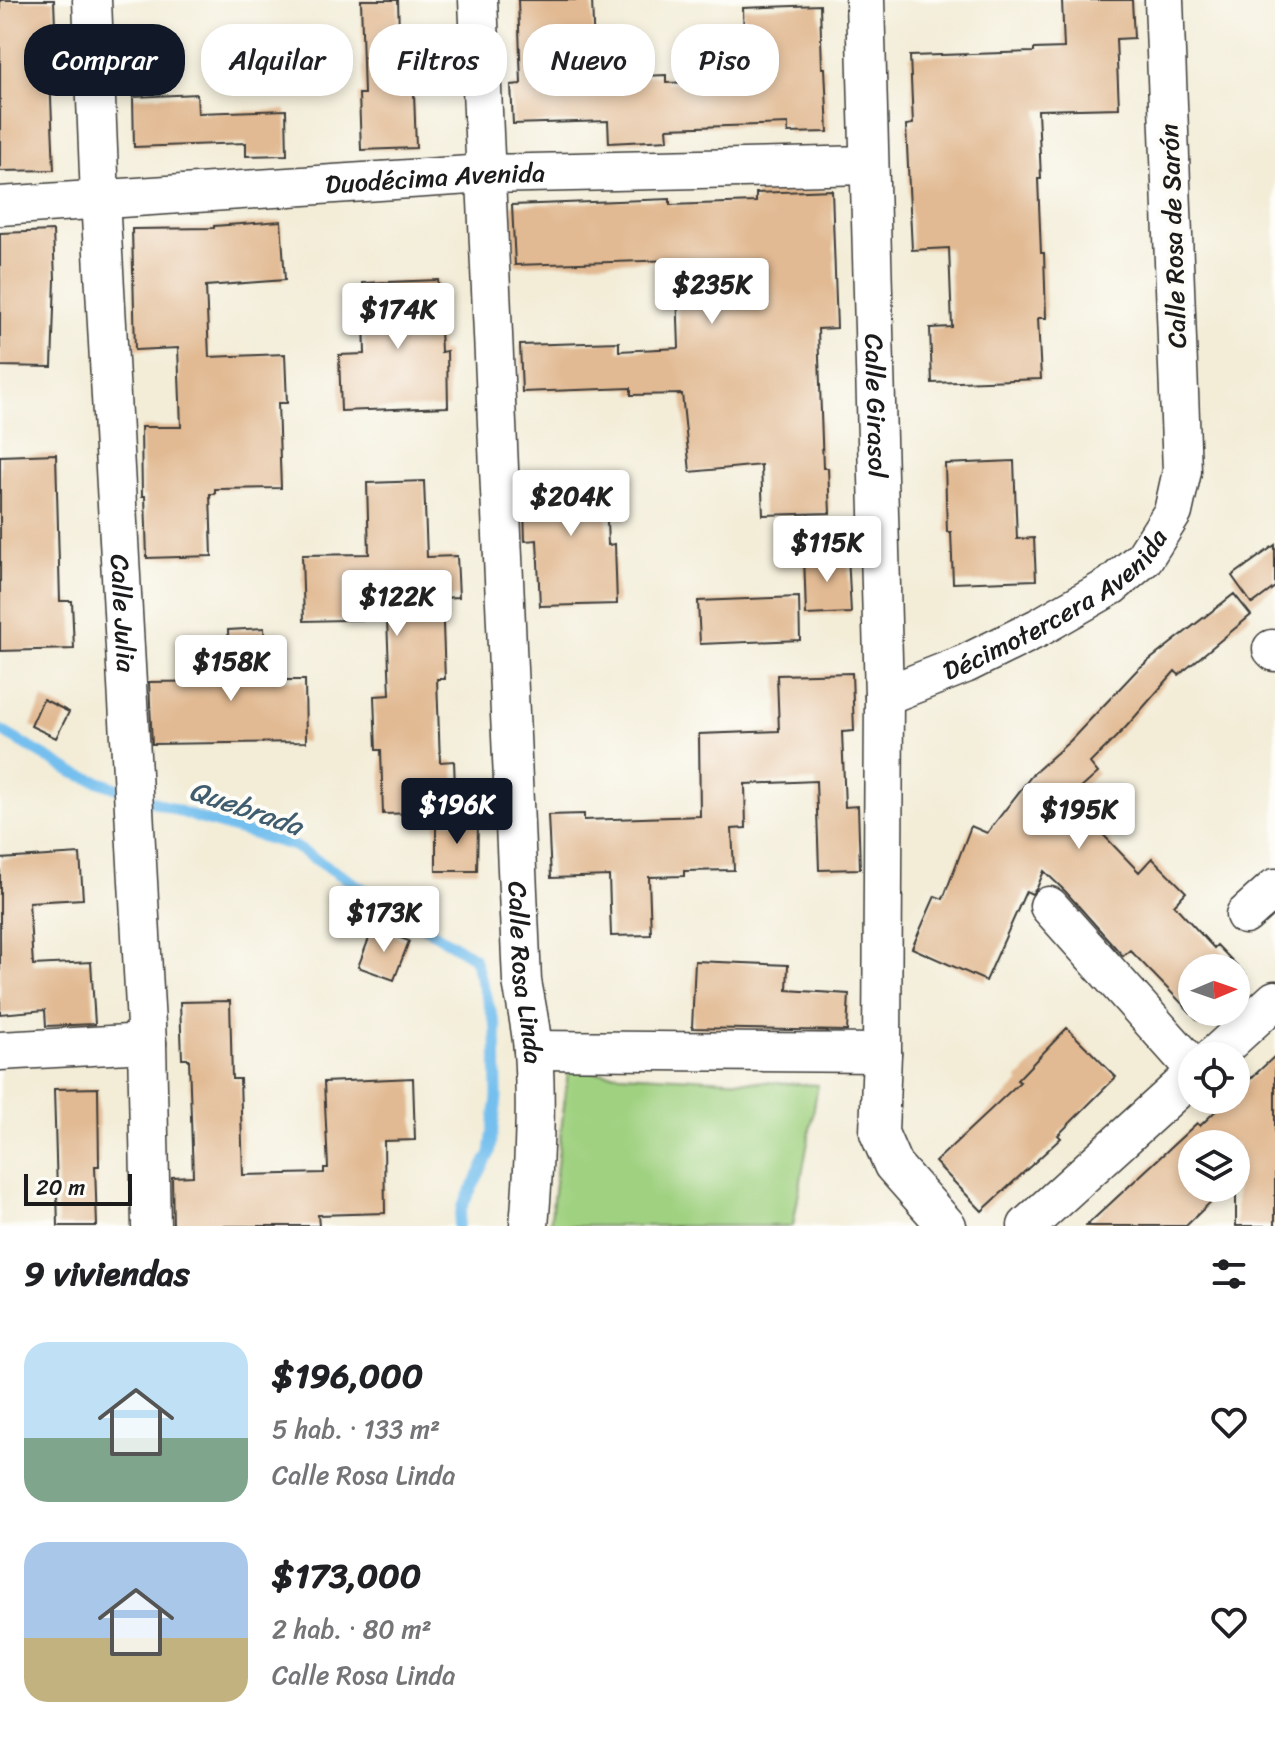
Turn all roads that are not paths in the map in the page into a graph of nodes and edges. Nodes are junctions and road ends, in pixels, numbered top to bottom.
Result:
1 (92, 0) edge
2 (478, 0) edge
3 (865, 0) edge
4 (1164, 0) edge
5 (869, 165) junction
6 (485, 174) junction
7 (100, 199) junction
8 (0, 206) edge
9 (1182, 471) joint
10 (884, 696) junction
11 (1275, 888) edge
12 (1049, 906) dead end
13 (1245, 915) dead end
14 (1275, 1000) edge
15 (1229, 1042) edge
16 (147, 1043) junction
17 (533, 1050) junction
18 (1178, 1050) edge
19 (0, 1051) edge
20 (882, 1053) junction
21 (1178, 1089) edge
22 (151, 1226) edge
23 (529, 1226) edge
24 (947, 1226) edge
25 (1027, 1226) edge

1 - 7 street, Calle Julia
2 - 6 street, Calle Rosa Linda
3 - 5 street, Calle Girasol
4 - 9 street, Calle Rosa de Sarón
5 - 6 street, Duodécima Avenida
5 - 10 street, Calle Girasol
6 - 7 street, Duodécima Avenida
6 - 17 street, Calle Rosa Linda
7 - 8 street, Duodécima Avenida
7 - 16 street, Calle Julia
9 - 10 street, Décimotercera Avenida
10 - 20 street, Calle Girasol
11 - 13 street
12 - 18 street
14 - 15 street
16 - 19 street
16 - 22 street, Calle Julia
17 - 20 street
17 - 23 street, Calle Rosa Linda
20 - 24 street, Calle Girasol
21 - 25 street

